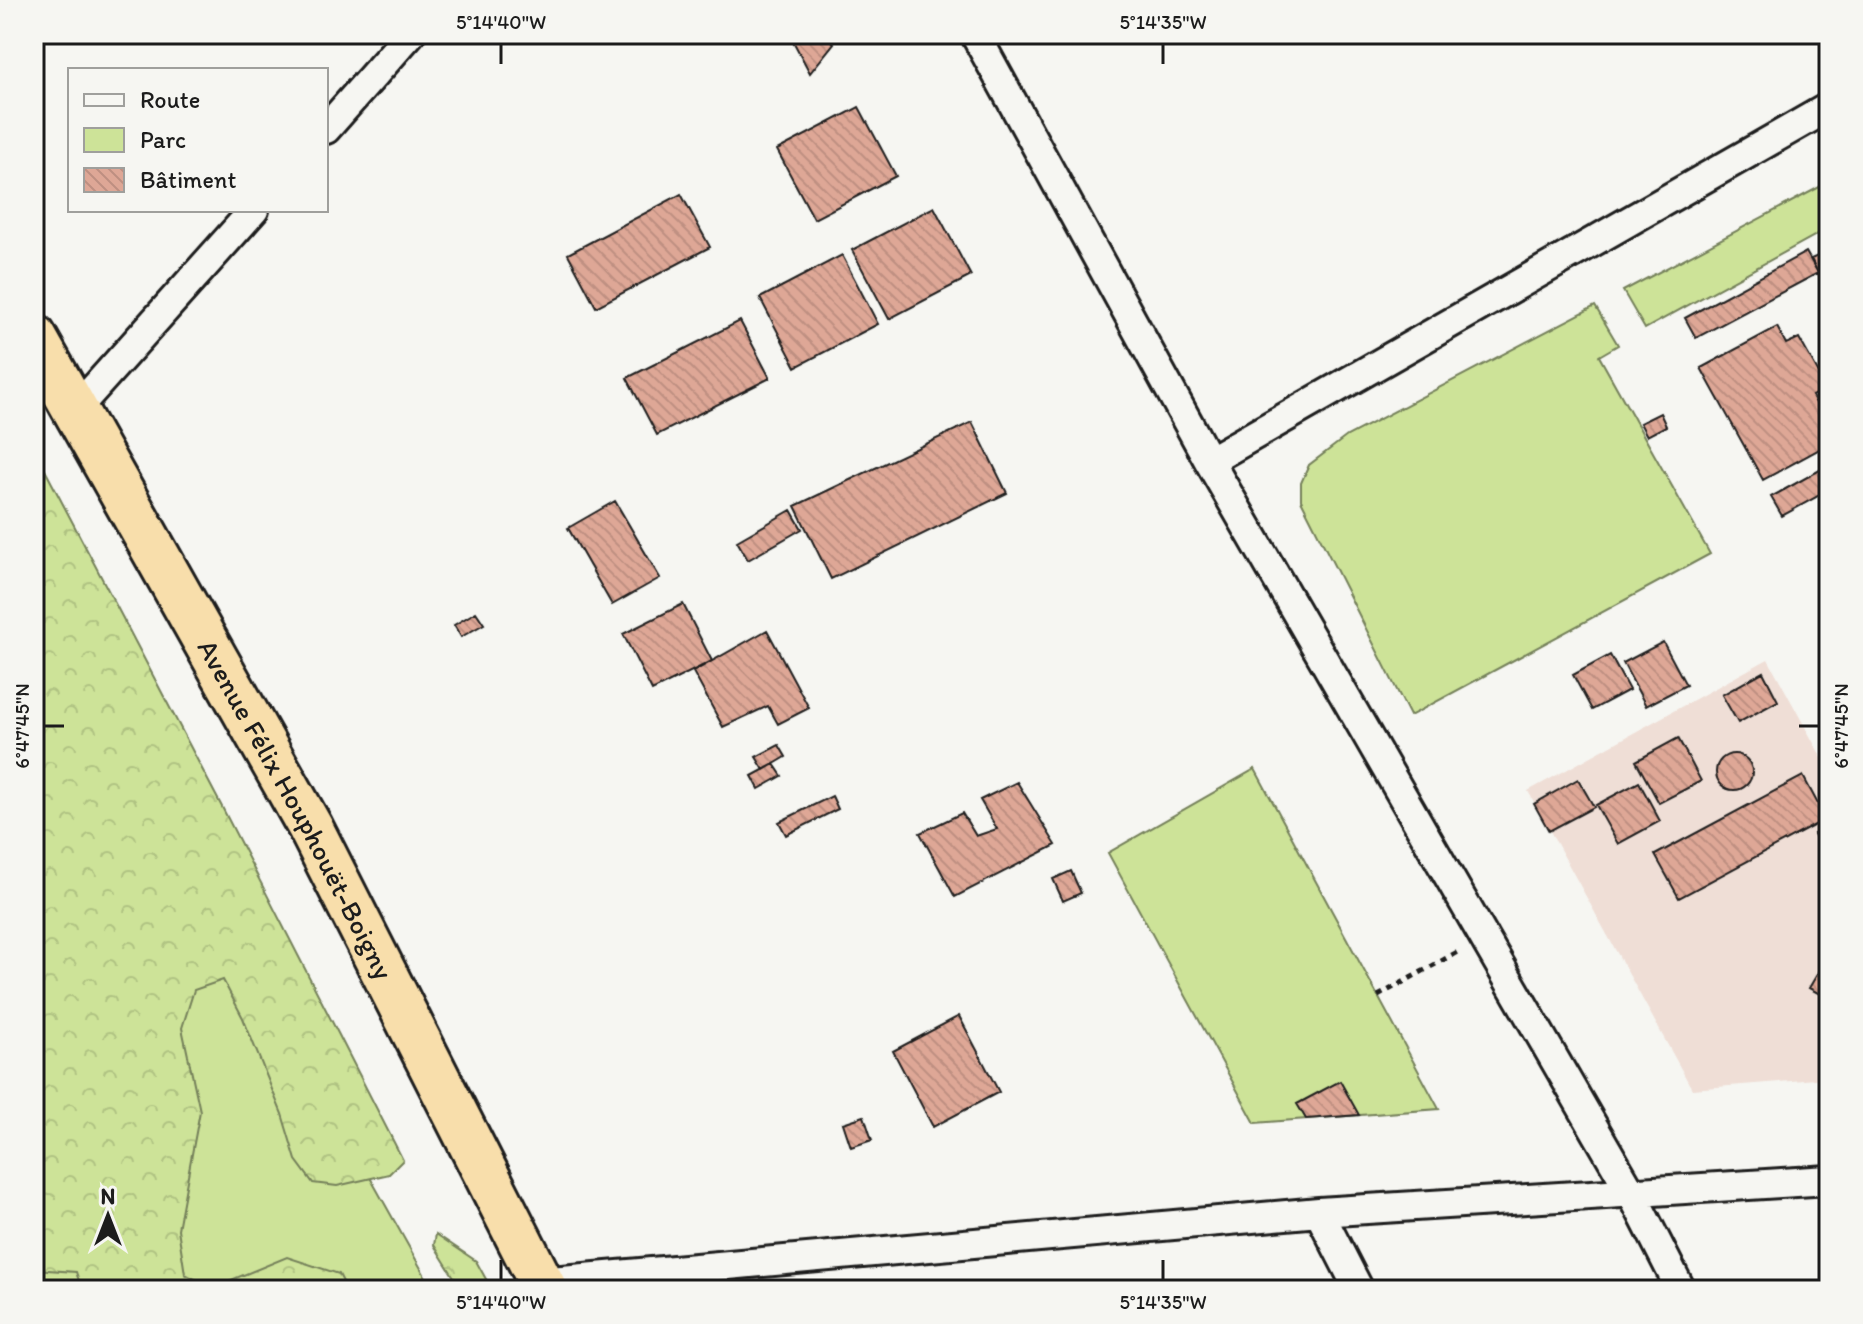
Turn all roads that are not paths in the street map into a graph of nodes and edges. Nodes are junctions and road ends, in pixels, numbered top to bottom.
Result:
1 (410, 34) edge
2 (975, 34) edge
3 (1829, 107) edge
4 (328, 127) edge
5 (252, 212) edge
6 (34, 337) edge
7 (75, 410) junction
8 (1209, 461) junction
9 (1829, 1180) edge
10 (1631, 1192) junction
11 (1319, 1212) junction
12 (543, 1286) edge
13 (1359, 1290) edge
14 (1681, 1290) edge

1 - 4 street
2 - 8 street
3 - 8 street
5 - 7 street
6 - 7 highway, Avenue Félix Houphouët-Boigny
7 - 12 highway, Avenue Félix Houphouët-Boigny
8 - 10 street
9 - 10 street
10 - 11 street
10 - 14 street
11 - 12 street
11 - 13 street

